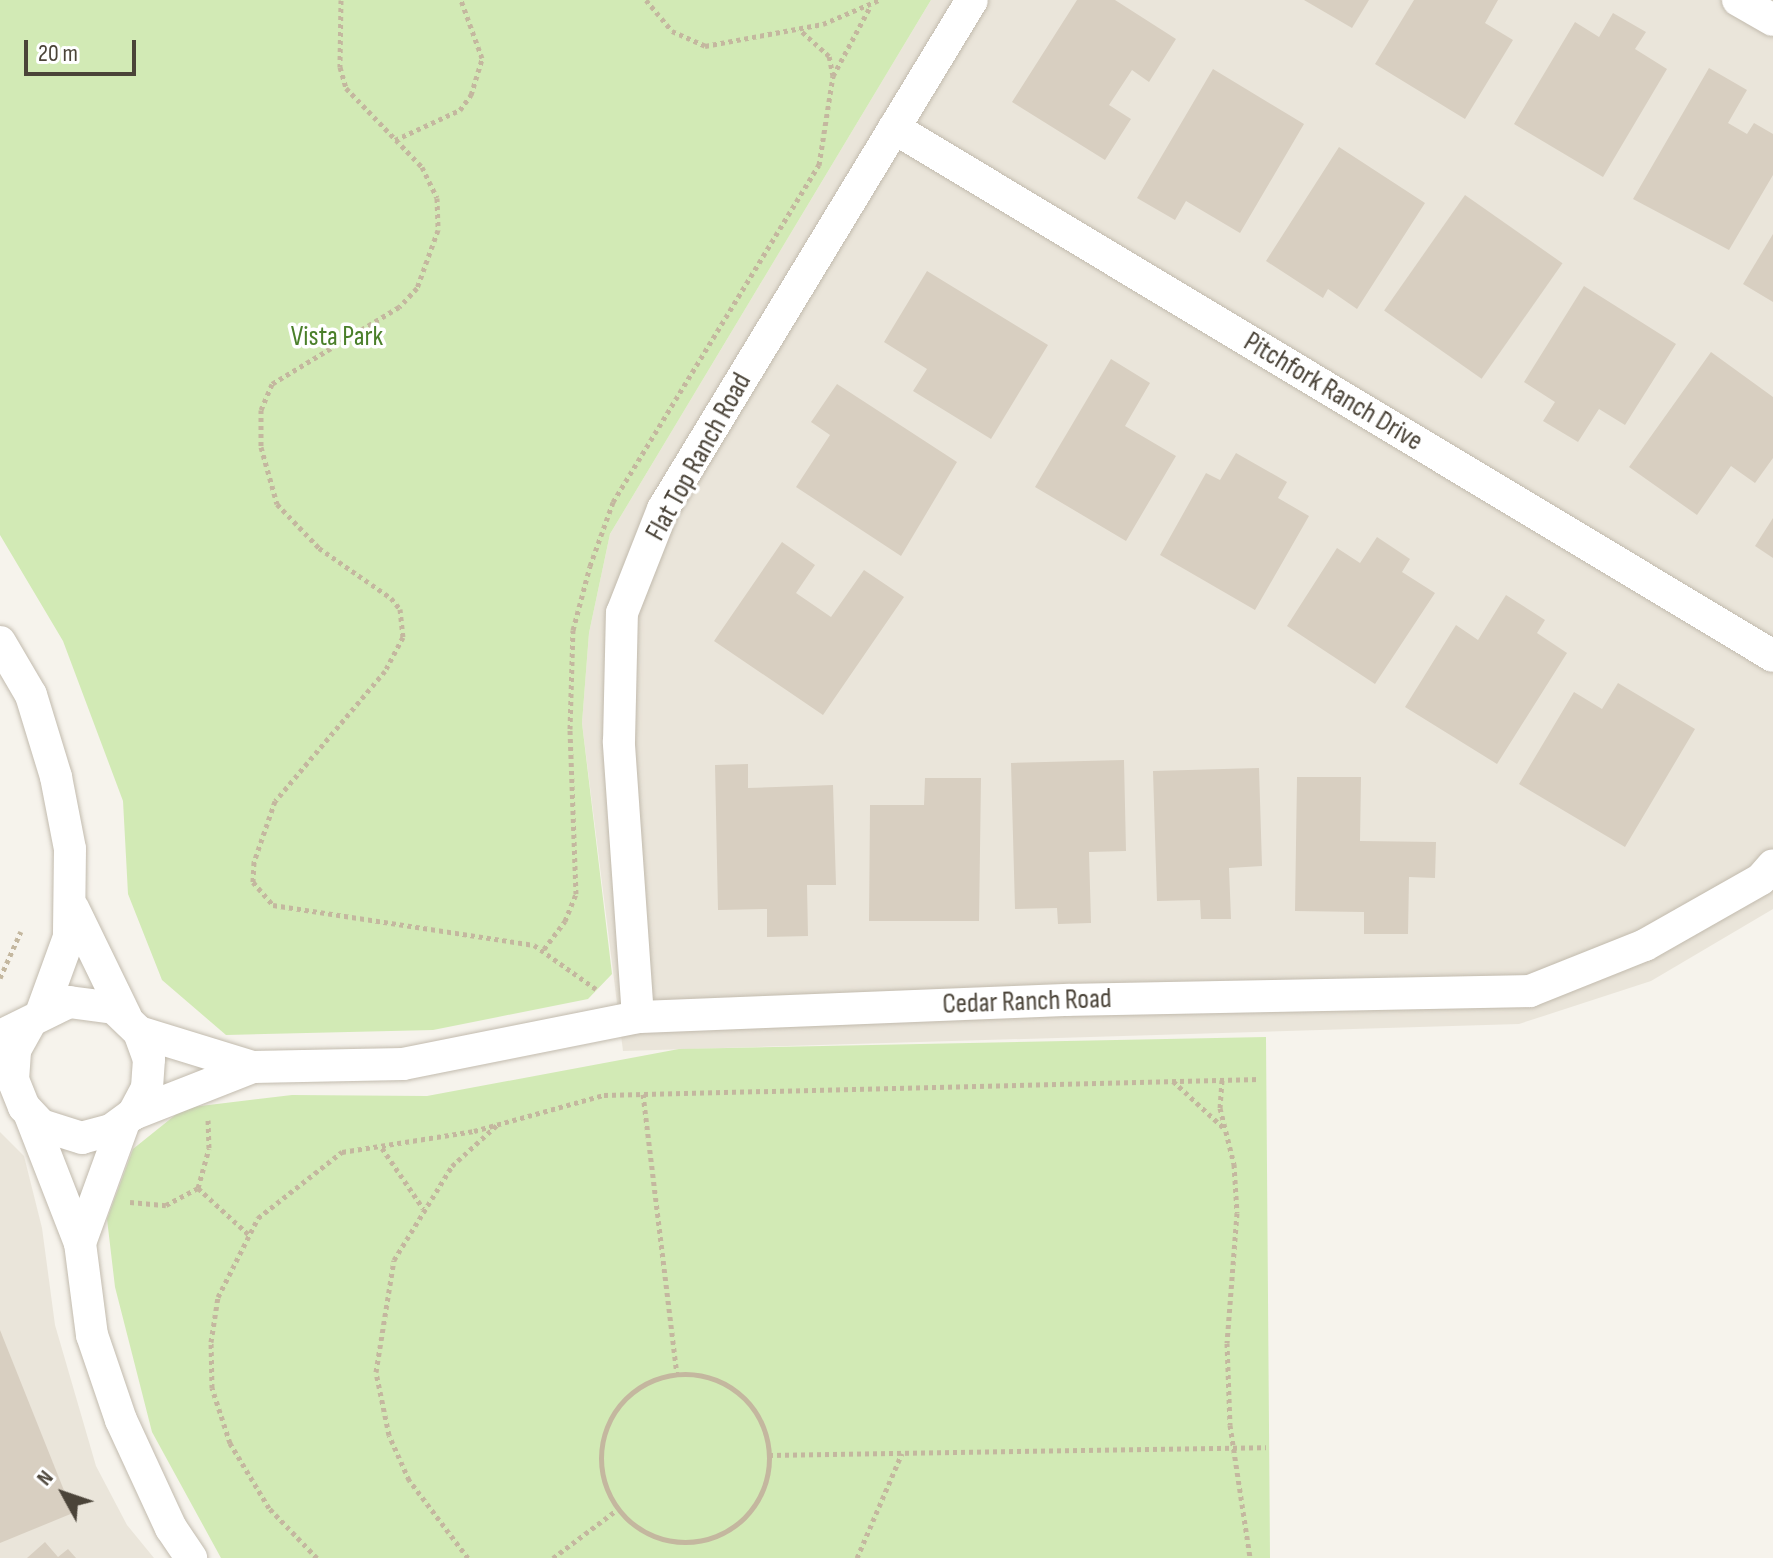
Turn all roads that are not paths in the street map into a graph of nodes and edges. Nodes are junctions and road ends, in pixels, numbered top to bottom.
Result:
1 (972, 0) edge
2 (1738, 0) edge
3 (1773, 20) edge
4 (894, 128) junction
5 (0, 642) edge
6 (1773, 656) edge
7 (1773, 865) edge
8 (73, 908) junction
9 (638, 1017) junction
10 (23, 1025) edge
11 (133, 1025) junction
12 (253, 1067) junction
13 (18, 1107) edge
14 (128, 1118) junction
15 (80, 1243) junction
16 (191, 1558) edge

1 - 4 street, Flat Top Ranch Road
2 - 3 street
4 - 6 street, Pitchfork Ranch Drive
4 - 9 street, Flat Top Ranch Road
5 - 8 street
7 - 9 street, Cedar Ranch Road
8 - 10 street
8 - 11 street
9 - 12 street, Cedar Ranch Road
10 - 11 street
10 - 13 street
11 - 12 street, Cedar Ranch Road
11 - 14 street
12 - 14 street, Cedar Ranch Road
13 - 14 street
13 - 15 street
14 - 15 street
15 - 16 street

